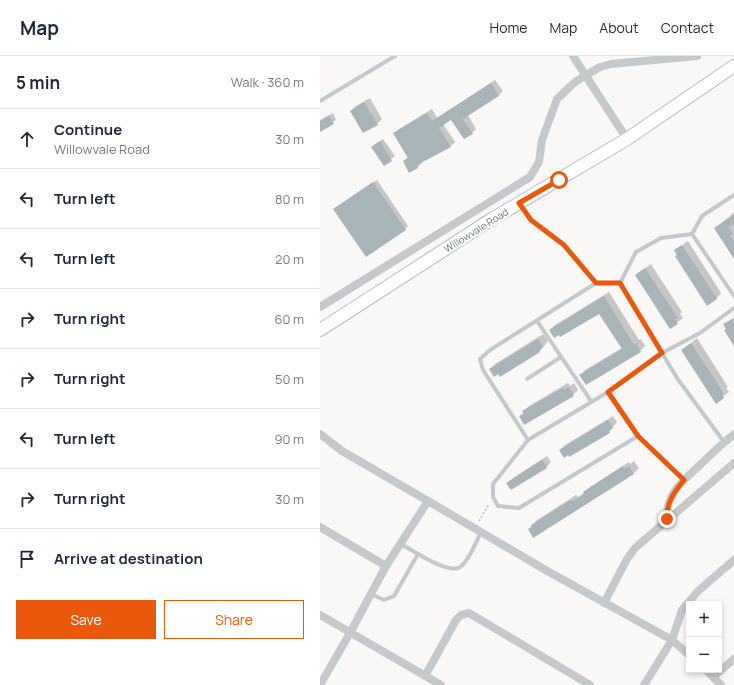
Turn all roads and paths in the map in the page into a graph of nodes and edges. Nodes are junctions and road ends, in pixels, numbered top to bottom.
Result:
1 (395, 56) edge
2 (573, 56) edge
3 (697, 56) edge
4 (734, 66) edge
5 (586, 75) junction
6 (320, 101) edge
7 (627, 139) junction
8 (734, 195) edge
9 (519, 203) junction
10 (692, 234) junction
11 (596, 283) junction
12 (620, 283) junction
13 (734, 296) edge
14 (320, 307) edge
15 (734, 308) edge
16 (537, 321) junction
17 (320, 330) edge
18 (662, 353) junction
19 (561, 358) junction
20 (527, 379) dead end
21 (608, 392) junction
22 (591, 401) junction
23 (734, 434) edge
24 (320, 435) edge
25 (638, 436) junction
26 (528, 440) junction
27 (724, 442) junction
28 (734, 463) edge
29 (684, 480) junction
30 (494, 498) junction
31 (428, 501) junction
32 (667, 519) junction
33 (320, 527) edge
34 (478, 530) junction
35 (401, 544) junction
36 (418, 554) junction
37 (734, 560) edge
38 (386, 566) junction
39 (371, 594) junction
40 (604, 603) junction
41 (320, 615) edge
42 (350, 633) junction
43 (672, 640) junction
44 (686, 652) edge
45 (734, 659) edge
46 (709, 673) edge
47 (426, 676) junction
48 (713, 677) junction
49 (320, 685) edge
50 (441, 685) edge
51 (590, 685) edge
52 (644, 685) edge
53 (721, 685) edge

1 - 6 lane
2 - 5 street
3 - 5 street
4 - 7 main road, Willowvale Road
5 - 7 street
5 - 14 street
7 - 9 main road, Willowvale Road
8 - 10 lane
9 - 11 path
9 - 17 main road, Willowvale Road
10 - 12 lane
10 - 13 lane
11 - 12 lane
11 - 16 lane
12 - 18 lane
15 - 18 lane
16 - 19 lane
16 - 26 lane
18 - 21 lane
18 - 27 lane
19 - 20 lane
19 - 22 lane
21 - 22 lane
21 - 25 lane
22 - 26 lane
23 - 27 street
24 - 31 street
25 - 29 path
25 - 30 lane
26 - 30 lane
27 - 29 street
28 - 32 street
29 - 32 street
30 - 34 path
31 - 34 street
31 - 35 street
32 - 40 street
33 - 38 street
34 - 36 lane
34 - 40 street
35 - 36 lane
35 - 38 street
36 - 39 lane
37 - 43 street
38 - 39 street
39 - 42 street
40 - 43 street
41 - 42 street
42 - 47 street
42 - 49 street
43 - 44 street
43 - 52 street
45 - 48 street
46 - 48 street
47 - 50 street
47 - 51 street
48 - 53 street

